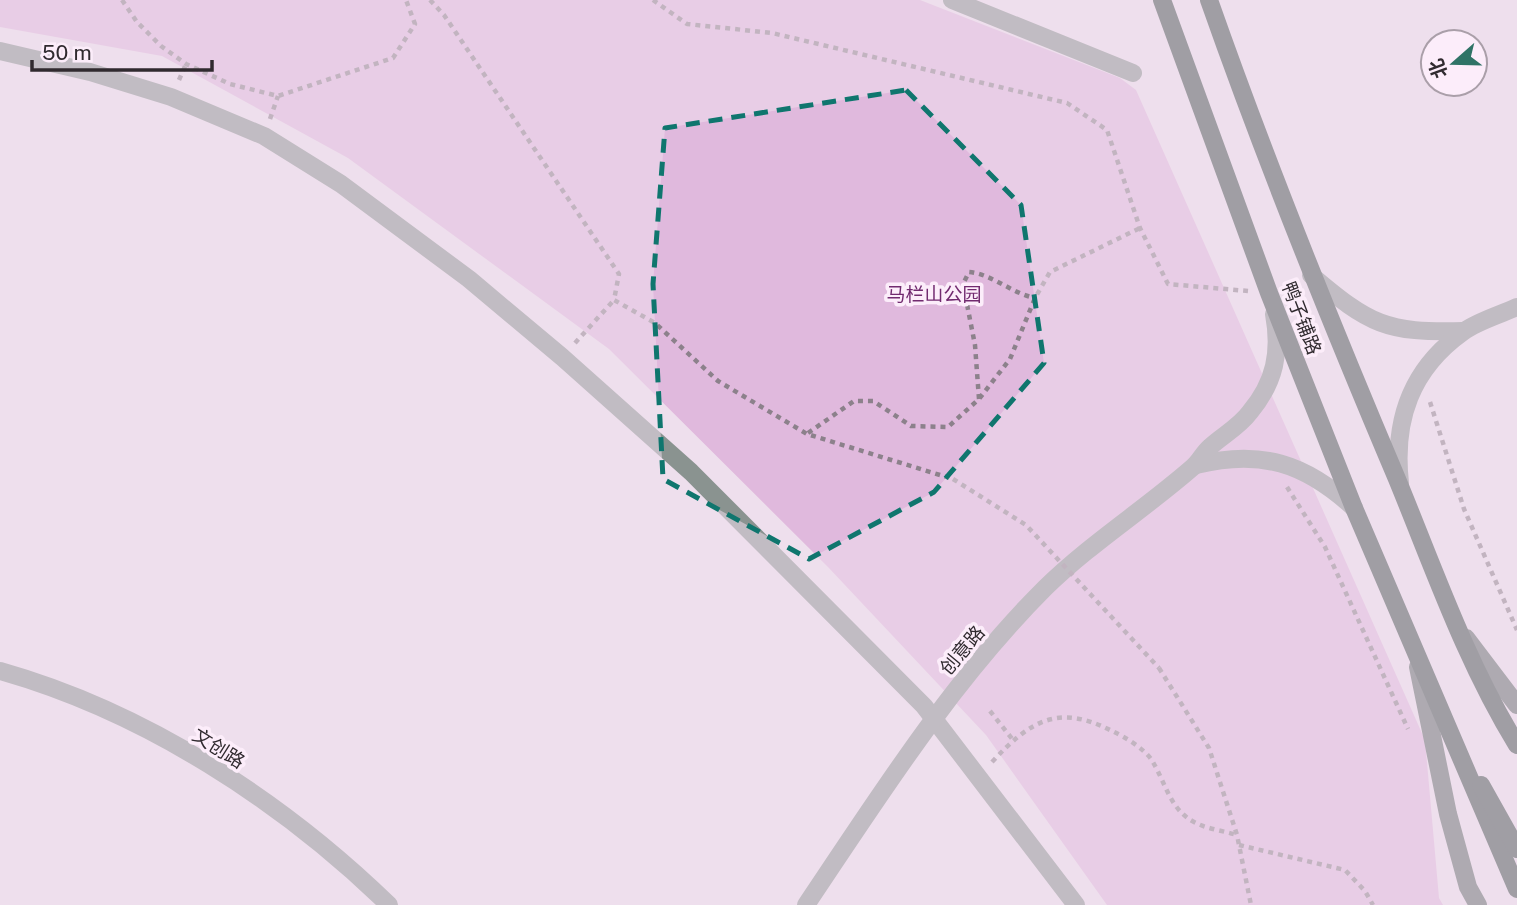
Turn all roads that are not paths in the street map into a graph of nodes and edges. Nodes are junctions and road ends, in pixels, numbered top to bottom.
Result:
1 (952, 0) edge
2 (1162, 0) edge
3 (1209, 0) edge
4 (0, 51) edge
5 (1133, 73) dead end
6 (1311, 275) junction
7 (1269, 293) junction
8 (1517, 307) edge
9 (1463, 331) junction
10 (1196, 465) junction
11 (1401, 490) junction
12 (1354, 508) junction
13 (1454, 622) junction
14 (1413, 647) junction
15 (0, 671) edge
16 (1481, 677) junction
17 (1433, 696) junction
18 (1517, 705) edge
19 (934, 718) junction
20 (1517, 745) edge
21 (1517, 762) edge
22 (1517, 849) edge
23 (1517, 889) edge
24 (389, 905) edge
25 (806, 905) edge
26 (1076, 905) edge
27 (1478, 905) edge

1 - 5 street
2 - 7 main road, 鸭子铺路
3 - 6 main road, 鸭子铺路
4 - 19 street
6 - 9 street
6 - 11 main road, 鸭子铺路
7 - 10 street, 创意路
7 - 12 main road, 鸭子铺路
8 - 9 street
9 - 11 street
10 - 12 street, 创意路
10 - 19 street, 创意路
11 - 13 main road, 鸭子铺路
12 - 14 main road, 鸭子铺路
13 - 16 main road, 鸭子铺路
13 - 18 street, 鸭子铺路
14 - 17 main road, 鸭子铺路
14 - 27 street, 鸭子铺路
15 - 24 street, 文创路
16 - 20 main road, 鸭子铺路
16 - 21 main road
17 - 22 main road
17 - 23 main road, 鸭子铺路
19 - 25 street, 创意路
19 - 26 street

